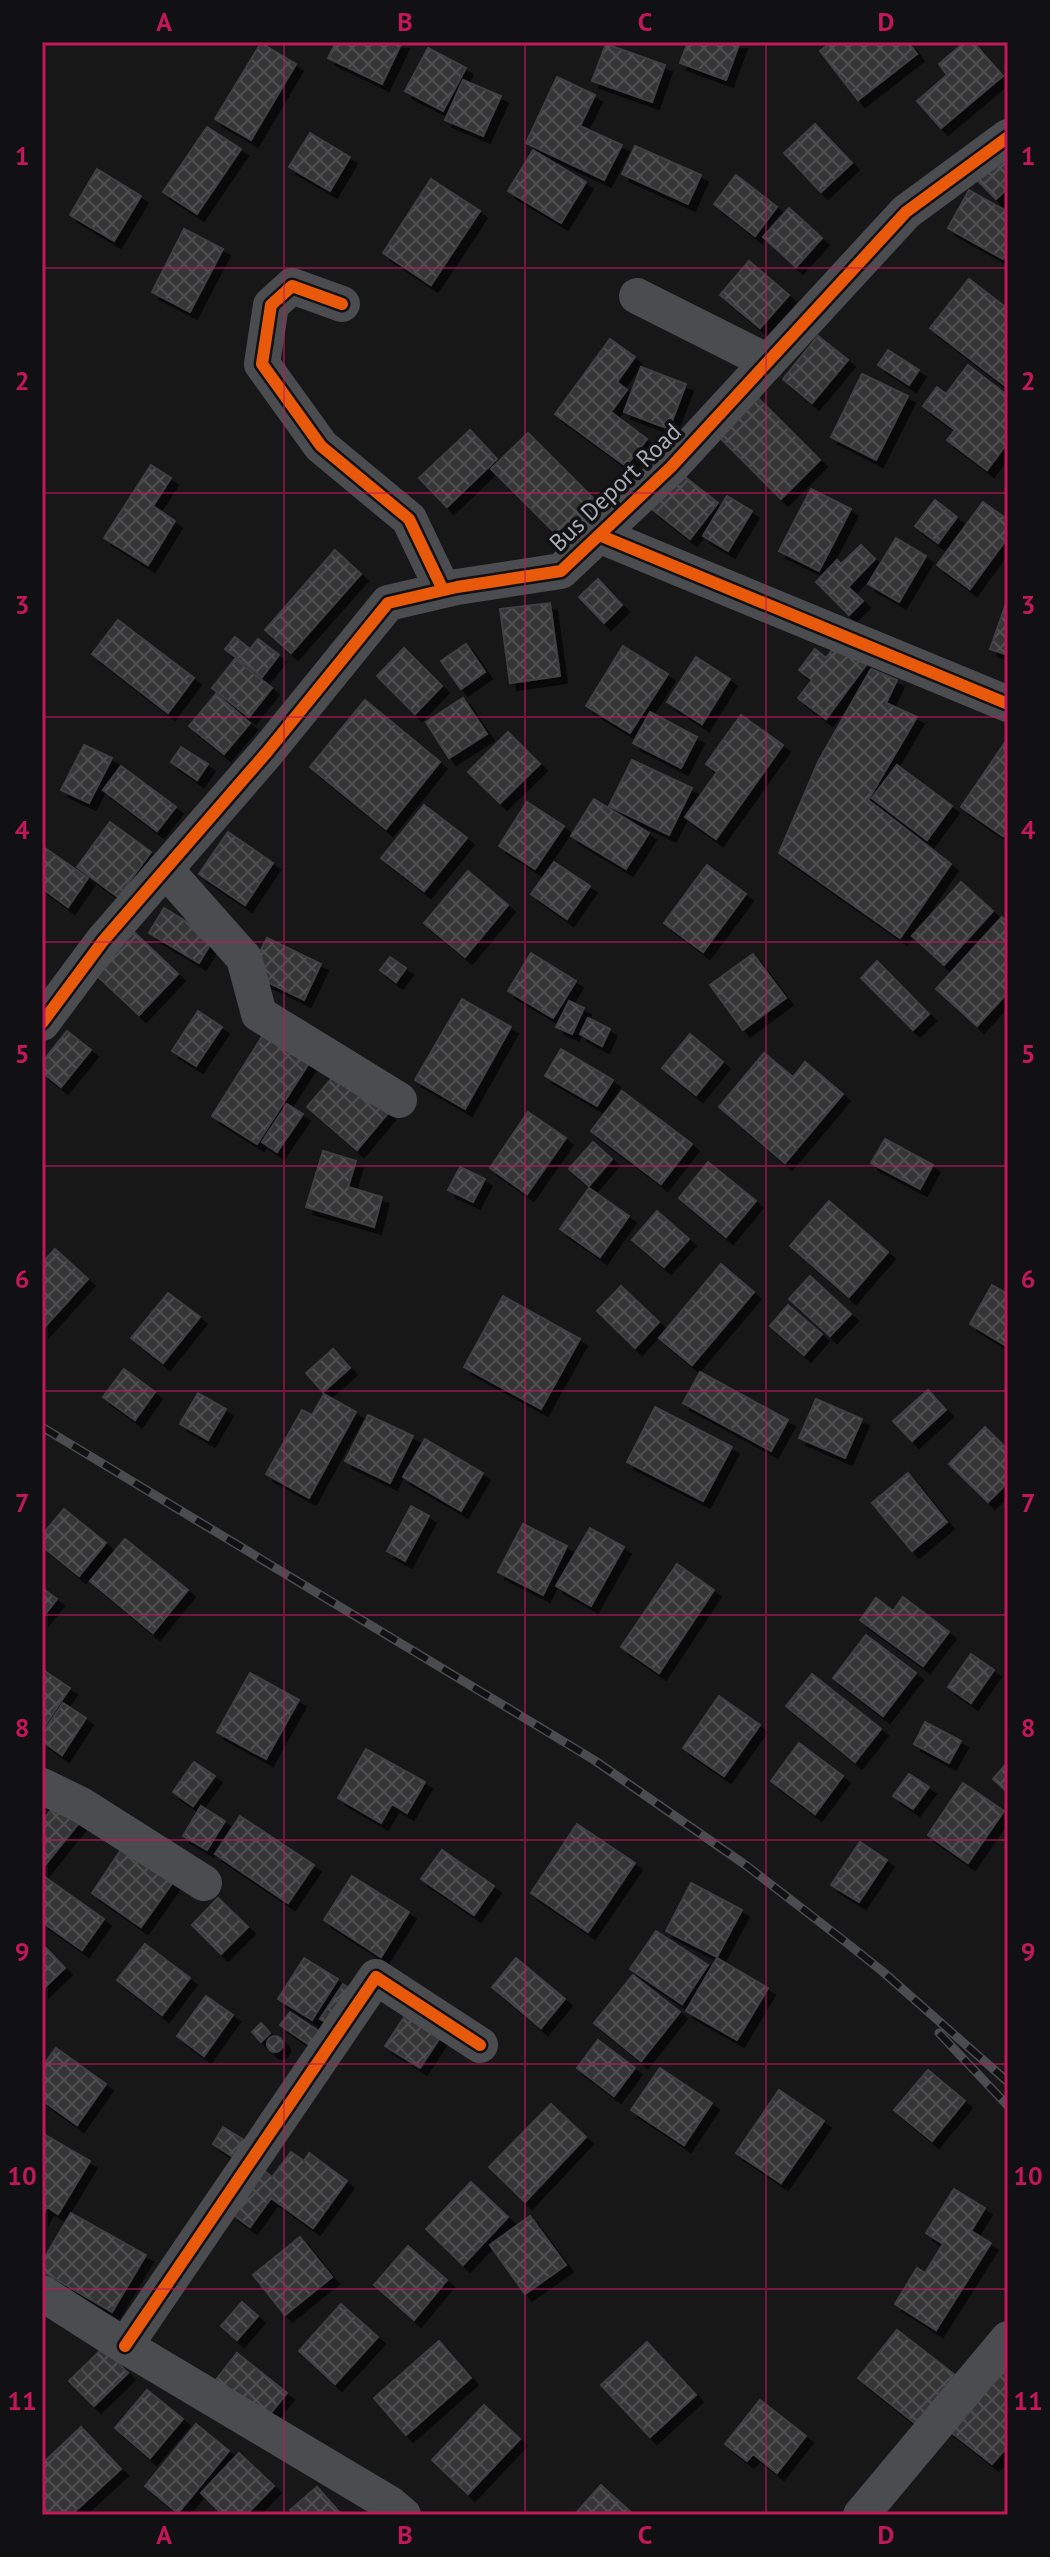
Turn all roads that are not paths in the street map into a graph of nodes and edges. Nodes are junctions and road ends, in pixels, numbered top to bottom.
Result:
1 (1008, 137) edge
2 (637, 296) dead end
3 (342, 304) dead end
4 (768, 362) junction
5 (599, 535) junction
6 (443, 590) junction
7 (1008, 704) edge
8 (165, 869) junction
9 (42, 1023) edge
10 (399, 1100) dead end
11 (42, 1786) edge
12 (204, 1883) dead end
13 (480, 2045) dead end
14 (42, 2293) edge
15 (1008, 2339) edge
16 (125, 2346) junction
17 (403, 2515) edge
18 (861, 2515) edge

1 - 4 street, Bus Deport Road
2 - 4 street
3 - 6 street
4 - 5 street, Bus Deport Road
5 - 6 street, Bus Deport Road
5 - 7 street
6 - 8 street, Bus Deport Road
8 - 9 street, Bus Deport Road
8 - 10 street
11 - 12 street
13 - 16 street
14 - 16 street
15 - 18 street
16 - 17 street

